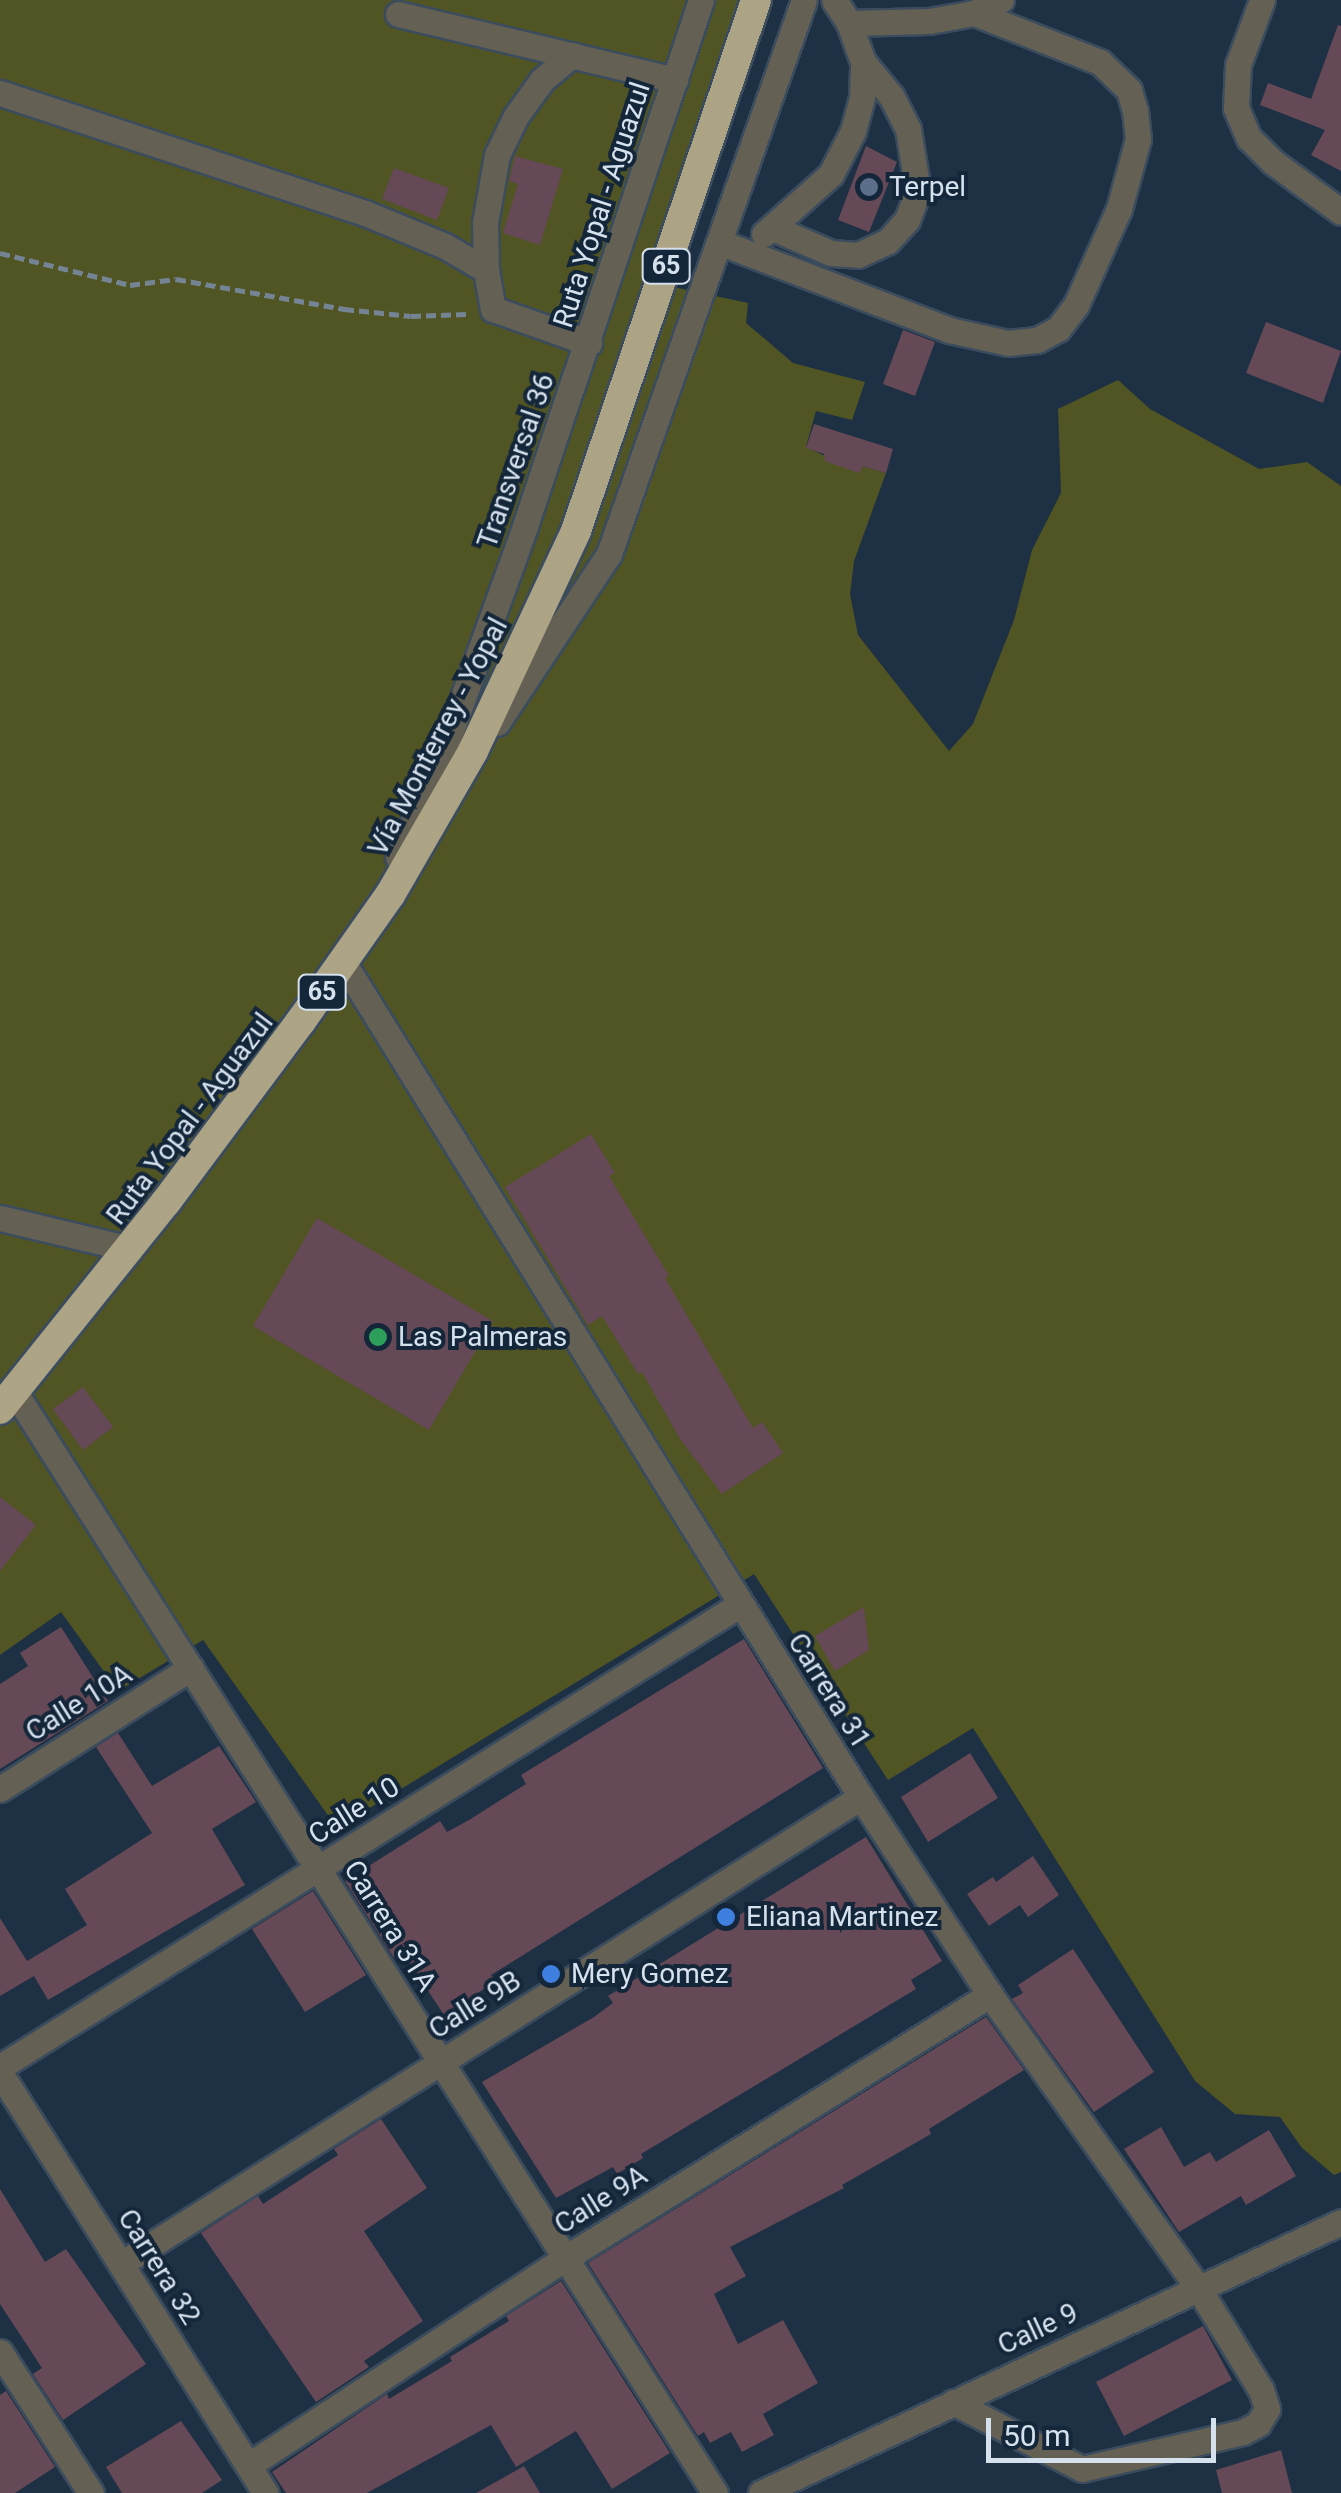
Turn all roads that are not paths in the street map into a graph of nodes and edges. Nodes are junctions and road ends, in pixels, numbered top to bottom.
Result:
1 (756, 0) edge
2 (804, 0) edge
3 (834, 0) edge
4 (1001, 0) edge
5 (1262, 0) edge
6 (699, 2) edge
7 (974, 13) junction
8 (398, 14) dead end
9 (850, 23) junction
10 (572, 56) junction
11 (863, 62) junction
12 (674, 80) junction
13 (0, 93) edge
14 (1341, 212) edge
15 (773, 228) junction
16 (732, 246) junction
17 (486, 270) junction
18 (588, 343) junction
19 (428, 812) junction
20 (364, 932) joint
21 (343, 962) junction
22 (0, 1218) edge
23 (130, 1248) junction
24 (7, 1400) edge
25 (739, 1605) junction
26 (191, 1668) junction
27 (0, 1789) edge
28 (860, 1797) junction
29 (318, 1869) junction
30 (990, 1995) junction
31 (442, 2062) junction
32 (0, 2070) edge
33 (1341, 2222) edge
34 (567, 2257) junction
35 (121, 2264) junction
36 (1197, 2286) junction
37 (0, 2352) edge
38 (953, 2402) junction
39 (249, 2465) junction
40 (90, 2493) edge
41 (266, 2493) edge
42 (715, 2493) edge
43 (761, 2493) edge

1 - 19 highway, Vía Monterrey - Yopal / 65
2 - 16 street, 65
3 - 9 street
4 - 7 street
5 - 14 street
6 - 12 street, Ruta Yopal - Aguazul
7 - 9 street
7 - 16 street
8 - 10 street
9 - 11 street
10 - 12 street
10 - 17 street
11 - 15 street
11 - 15 street
12 - 18 street, Ruta Yopal - Aguazul
13 - 17 street
15 - 16 street
16 - 19 street, 65
17 - 18 street
18 - 19 street, Ruta Yopal - Aguazul
19 - 20 highway, Vía Monterrey - Yopal / 65
20 - 21 street, Ruta Yopal - Aguazul
21 - 23 street, Ruta Yopal - Aguazul
21 - 25 street, Carrera 31
22 - 23 street
23 - 24 street, Ruta Yopal - Aguazul
24 - 26 street, Carrera 31A
25 - 28 street, Carrera 31
25 - 29 street, Calle 10
26 - 27 street, Calle 10A
26 - 29 street, Carrera 31A
28 - 30 street, Carrera 31
28 - 31 street, Calle 9B
29 - 31 street, Carrera 31A
29 - 32 street, Calle 10
30 - 34 street, Calle 9A
30 - 36 street, Carrera 31
31 - 34 street, Carrera 31A
31 - 35 street, Calle 9B
32 - 35 street, Carrera 32
33 - 36 street
34 - 39 street, Calle 9A
34 - 42 street, Carrera 31A
35 - 39 street, Carrera 32
36 - 38 street
36 - 38 street, Carrera 31
37 - 40 street
38 - 43 street
39 - 41 street, Carrera 32

